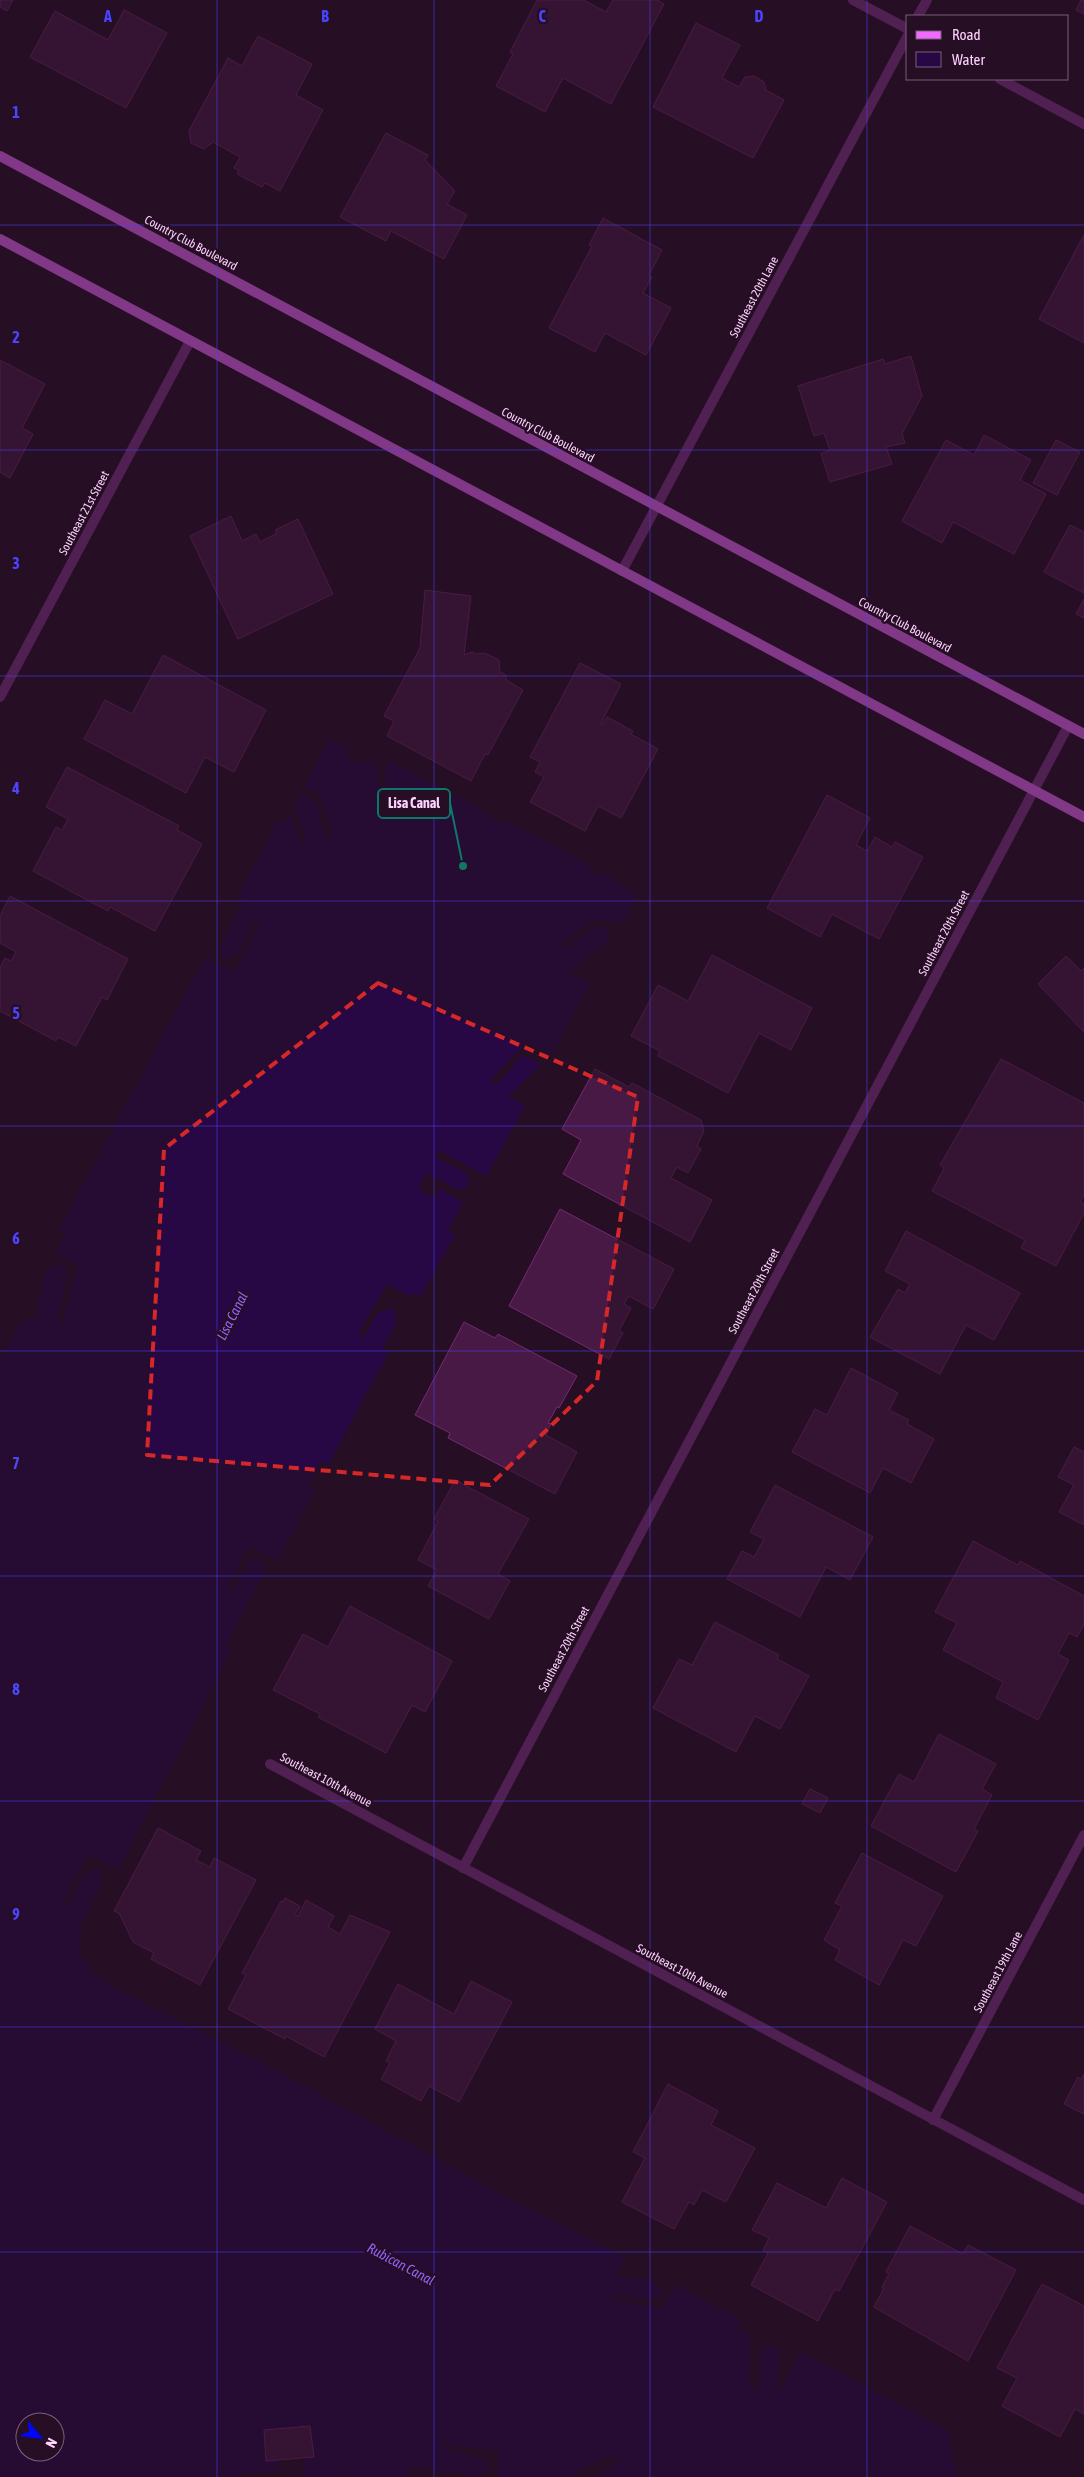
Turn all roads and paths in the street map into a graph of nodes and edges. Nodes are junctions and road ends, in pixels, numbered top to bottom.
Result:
1 (853, 0) edge
2 (926, 0) edge
3 (918, 15) edge
4 (906, 28) edge
5 (906, 39) edge
6 (1002, 80) edge
7 (1084, 124) edge
8 (0, 156) edge
9 (0, 239) edge
10 (190, 341) junction
11 (656, 506) junction
12 (622, 572) junction
13 (0, 698) edge
14 (1068, 726) junction
15 (1084, 734) edge
16 (1033, 790) junction
17 (1084, 817) edge
18 (270, 1764) dead end
19 (1084, 1835) edge
20 (463, 1868) junction
21 (933, 2120) junction
22 (1084, 2200) edge

1 - 4 street
2 - 3 street
5 - 11 street, Southeast 20th Lane
6 - 7 street
8 - 11 main road, Country Club Boulevard
9 - 10 main road
10 - 12 main road
10 - 13 street, Southeast 21st Street
11 - 12 street, Southeast 20th Lane
11 - 14 main road, Country Club Boulevard
12 - 16 main road
14 - 15 main road, Country Club Boulevard
14 - 16 street, Southeast 20th Street
16 - 17 main road
16 - 20 street, Southeast 20th Street
18 - 20 street, Southeast 10th Avenue
19 - 21 street, Southeast 19th Lane
20 - 21 street, Southeast 10th Avenue
21 - 22 street, Southeast 10th Avenue

